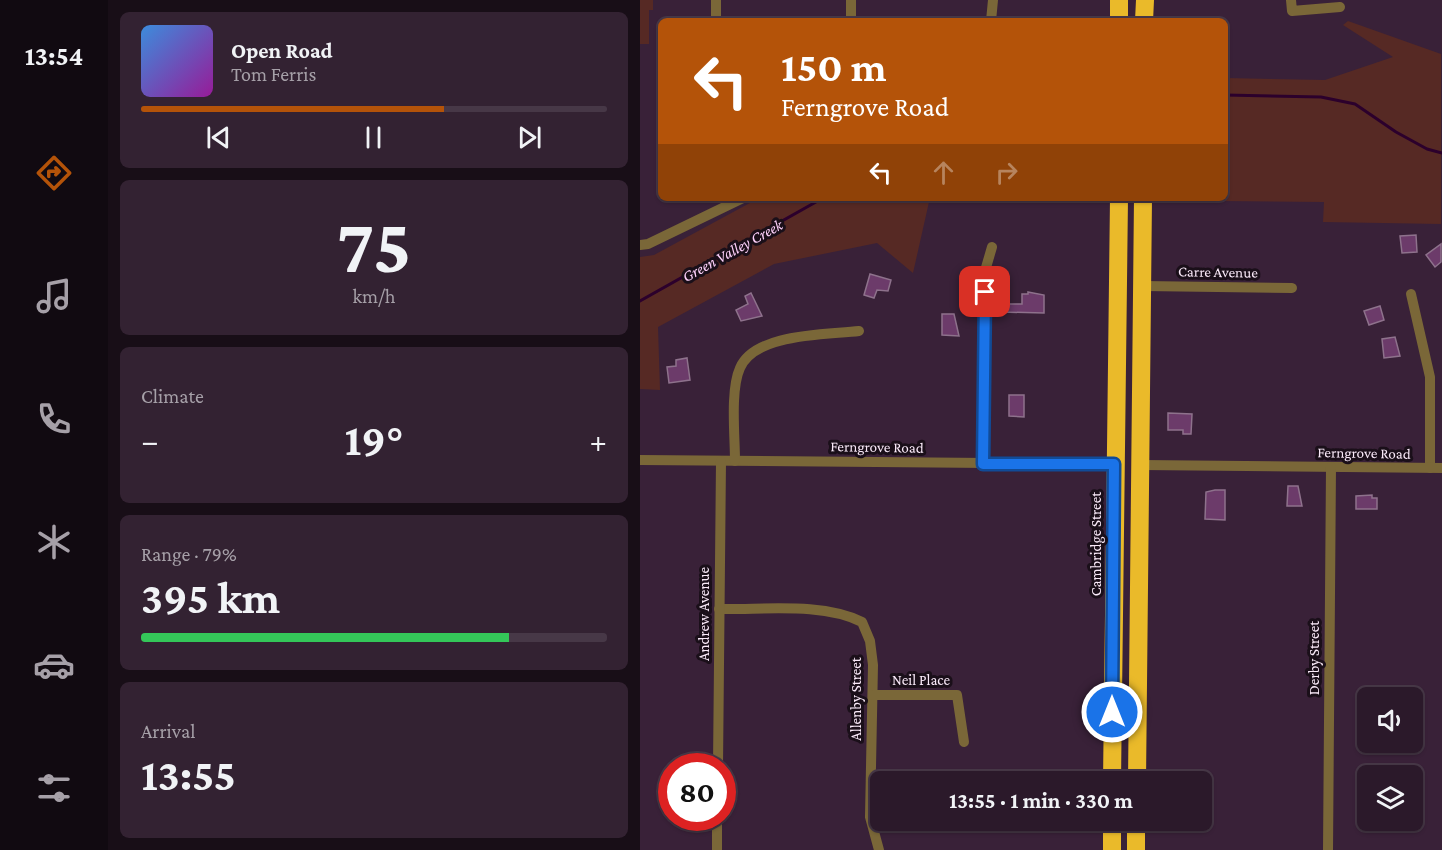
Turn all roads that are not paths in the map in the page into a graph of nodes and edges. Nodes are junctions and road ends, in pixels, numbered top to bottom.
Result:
1 (716, 0) edge
2 (851, 0) edge
3 (993, 0) edge
4 (1119, 0) edge
5 (1145, 0) edge
6 (1291, 0) edge
7 (1340, 7) dead end
8 (716, 18) edge
9 (851, 18) edge
10 (991, 18) edge
11 (1119, 18) edge
12 (1144, 18) edge
13 (737, 201) edge
14 (1118, 201) edge
15 (1143, 201) edge
16 (640, 245) edge
17 (992, 248) dead end
18 (1143, 286) junction
19 (1292, 288) dead end
20 (1411, 294) dead end
21 (859, 331) dead end
22 (640, 460) edge
23 (721, 461) junction
24 (734, 461) junction
25 (983, 464) junction
26 (1114, 464) junction
27 (1141, 465) junction
28 (1331, 467) junction
29 (1436, 468) edge
30 (719, 609) junction
31 (872, 695) junction
32 (964, 742) dead end
33 (718, 753) edge
34 (1112, 771) edge
35 (1137, 771) edge
36 (717, 831) edge
37 (1112, 831) edge
38 (1136, 831) edge
39 (717, 850) edge
40 (879, 850) edge
41 (1112, 850) edge
42 (1136, 850) edge
43 (1328, 850) edge

1 - 8 street
2 - 9 street
3 - 10 street
4 - 11 highway
5 - 12 highway
6 - 7 street
13 - 16 street
14 - 26 highway, Cambridge Street
15 - 18 highway
17 - 25 street
18 - 19 street, Carre Avenue
18 - 27 highway
20 - 29 street
21 - 24 street
22 - 23 street, Ferngrove Road
23 - 24 street, Ferngrove Road
23 - 30 street, Andrew Avenue
24 - 25 street, Ferngrove Road
25 - 26 street, Ferngrove Road
26 - 34 highway, Cambridge Street
27 - 28 street, Ferngrove Road
27 - 35 highway
28 - 29 street, Ferngrove Road
28 - 43 street, Derby Street
30 - 31 street, Allenby Street
30 - 33 street, Andrew Avenue
31 - 32 street, Neil Place
31 - 40 street, Allenby Street
36 - 39 street
37 - 41 highway
38 - 42 highway

